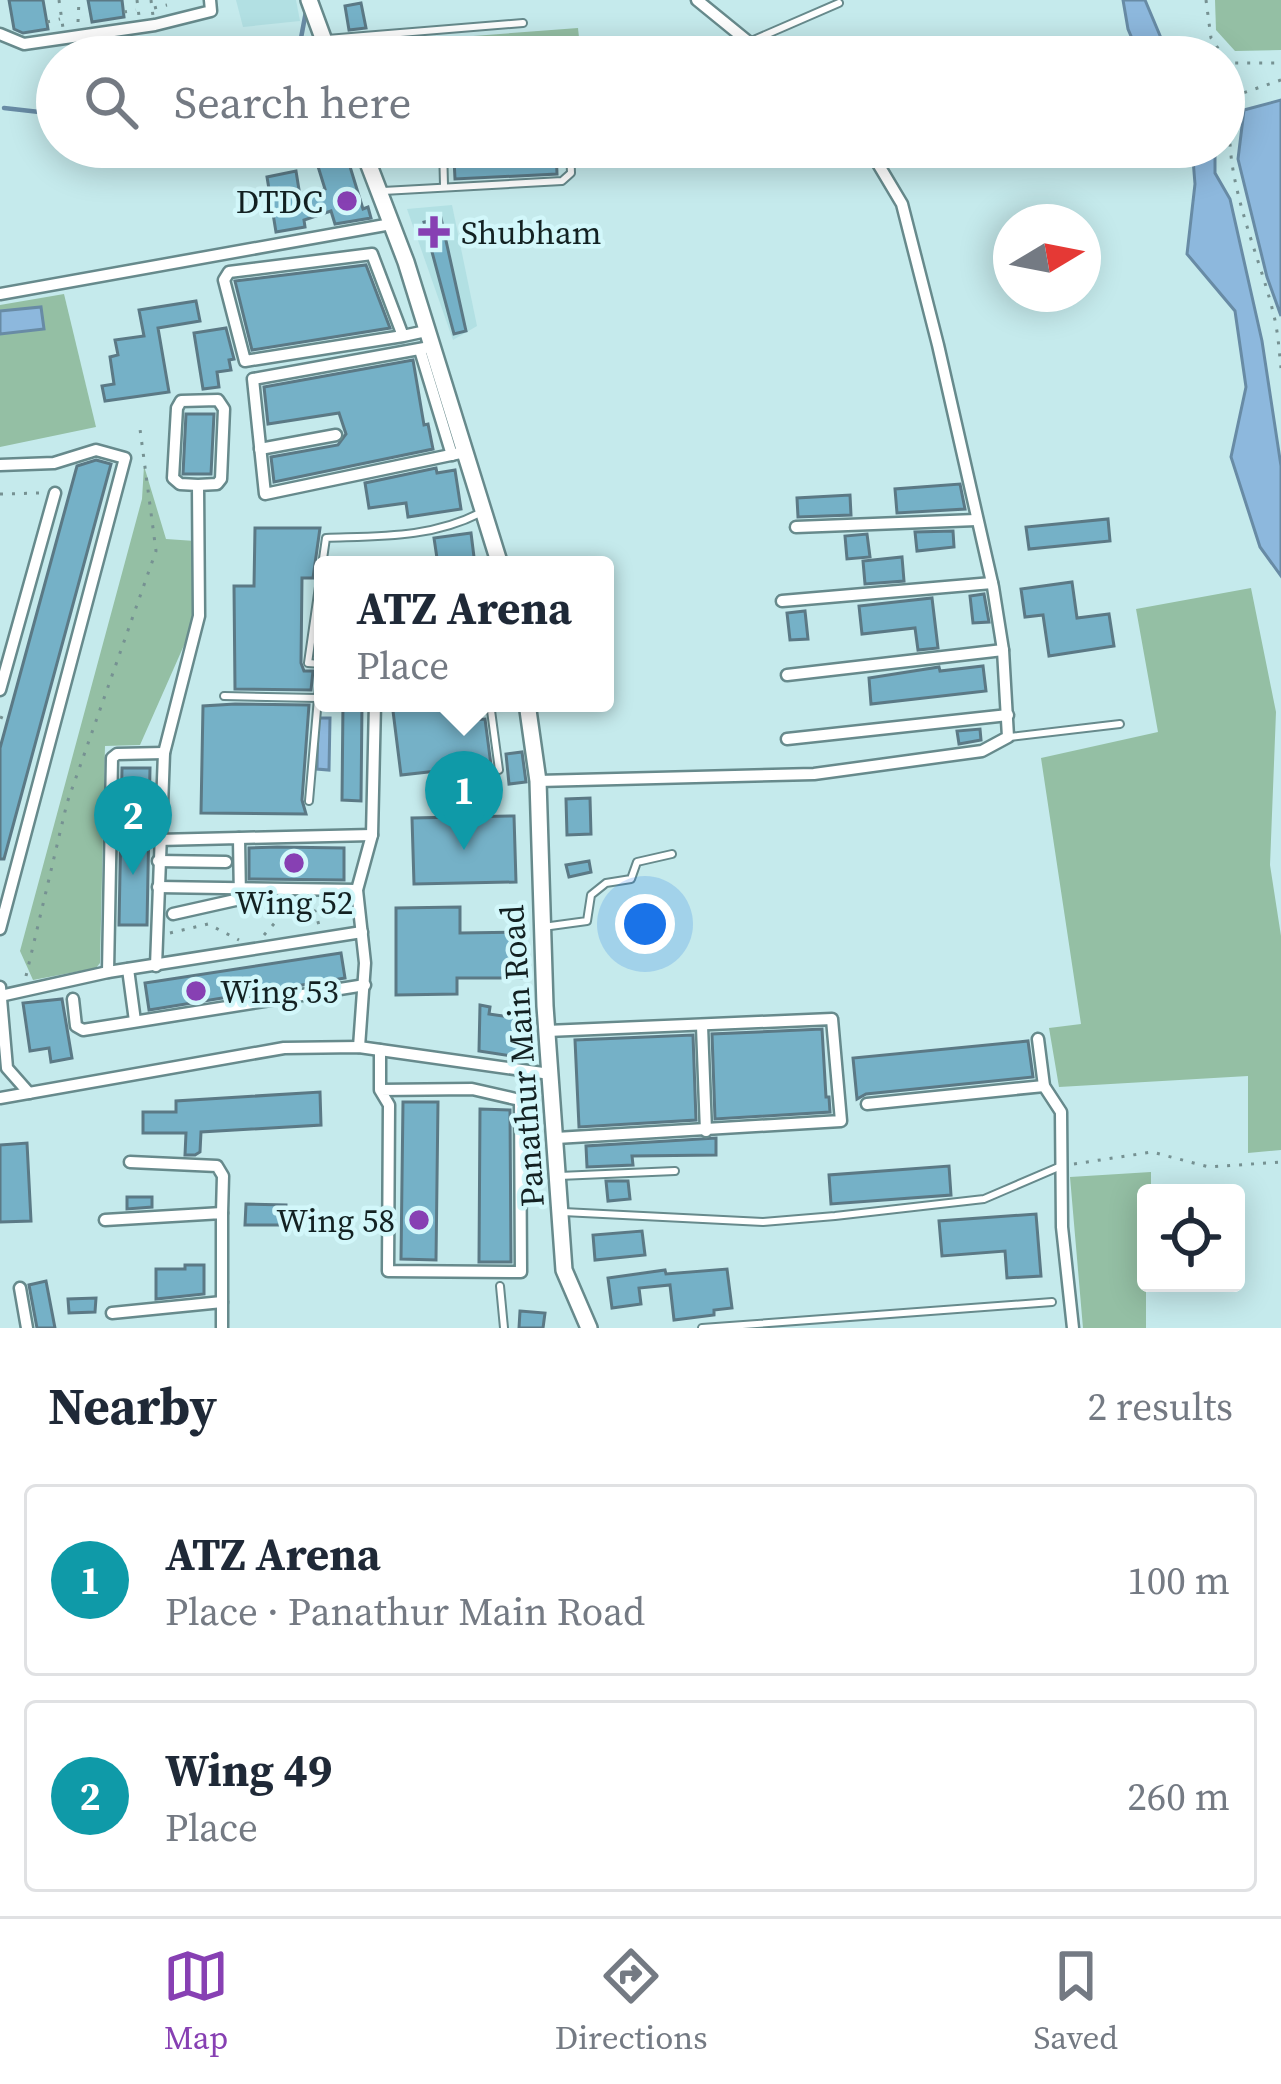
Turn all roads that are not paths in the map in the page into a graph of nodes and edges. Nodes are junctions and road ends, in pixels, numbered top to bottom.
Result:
1 (210, 0) edge
2 (698, 0) edge
3 (310, 3) edge
4 (839, 3) dead end
5 (523, 23) dead end
6 (0, 34) edge
7 (78, 36) edge
8 (322, 36) edge
9 (360, 36) edge
10 (742, 36) edge
11 (763, 36) edge
12 (36, 42) edge
13 (369, 168) edge
14 (443, 168) edge
15 (571, 168) edge
16 (881, 168) edge
17 (444, 186) junction
18 (377, 191) junction
19 (391, 224) junction
20 (0, 294) edge
21 (403, 336) junction
22 (426, 342) junction
23 (336, 435) dead end
24 (260, 448) junction
25 (458, 453) junction
26 (0, 465) edge
27 (198, 485) junction
28 (55, 493) road end
29 (483, 512) junction
30 (976, 520) junction
31 (796, 527) dead end
32 (323, 556) edge
33 (497, 556) edge
34 (992, 583) junction
35 (782, 601) dead end
36 (314, 614) edge
37 (1003, 650) junction
38 (314, 663) edge
39 (3, 665) edge
40 (787, 675) dead end
41 (0, 690) edge
42 (224, 696) dead end
43 (314, 698) edge
44 (315, 712) edge
45 (375, 712) edge
46 (491, 712) edge
47 (528, 712) edge
48 (1008, 715) junction
49 (1120, 724) dead end
50 (1008, 737) junction
51 (787, 739) dead end
52 (164, 753) junction
53 (499, 770) dead end
54 (538, 781) junction
55 (309, 801) dead end
56 (372, 835) junction
57 (239, 838) junction
58 (158, 840) junction
59 (672, 854) dead end
60 (158, 861) junction
61 (226, 862) dead end
62 (158, 887) junction
63 (242, 890) junction
64 (358, 890) junction
65 (173, 914) dead end
66 (543, 927) junction
67 (0, 929) edge
68 (362, 932) junction
69 (157, 966) junction
70 (128, 969) junction
71 (108, 972) junction
72 (365, 986) junction
73 (0, 994) edge
74 (73, 999) dead end
75 (135, 1022) junction
76 (702, 1026) junction
77 (547, 1031) junction
78 (1038, 1039) dead end
79 (359, 1047) junction
80 (380, 1050) junction
81 (550, 1074) junction
82 (1044, 1086) junction
83 (380, 1090) junction
84 (29, 1093) junction
85 (0, 1098) edge
86 (867, 1104) dead end
87 (706, 1131) junction
88 (556, 1138) junction
89 (130, 1162) dead end
90 (1060, 1166) junction
91 (675, 1171) dead end
92 (560, 1176) junction
93 (562, 1212) junction
94 (222, 1213) junction
95 (105, 1220) dead end
96 (500, 1286) dead end
97 (20, 1288) dead end
98 (222, 1302) junction
99 (1052, 1302) dead end
100 (112, 1313) dead end
101 (27, 1328) edge
102 (222, 1328) edge
103 (504, 1328) edge
104 (589, 1328) edge
105 (702, 1328) edge
106 (1073, 1328) edge

1 - 7 street
2 - 10 street
3 - 8 street
4 - 11 lane
5 - 9 lane
6 - 12 street
13 - 18 street
14 - 17 lane
15 - 17 lane
16 - 30 street
17 - 18 lane
18 - 19 street
19 - 20 street
19 - 22 street
21 - 21 street
21 - 22 street
22 - 24 street
22 - 25 street
23 - 24 street
24 - 25 street
25 - 29 street
26 - 67 street
27 - 27 street
27 - 52 street
28 - 39 street
29 - 32 lane
29 - 33 street
30 - 31 street
30 - 34 street
34 - 35 street
34 - 37 street
36 - 38 lane
37 - 40 street
37 - 48 street
39 - 41 street
42 - 43 lane
44 - 55 lane
45 - 56 street
46 - 53 lane
47 - 54 street, Panathur Main Road
48 - 50 street
48 - 51 street
49 - 50 lane
50 - 54 street
52 - 58 street
52 - 71 street
54 - 66 street, Panathur Main Road
56 - 57 street
56 - 64 street
57 - 58 street
57 - 63 street
58 - 60 street
59 - 66 lane
60 - 61 street
60 - 62 street
62 - 63 street
62 - 69 street
63 - 64 street
63 - 65 street
64 - 68 street
66 - 77 street, Panathur Main Road
68 - 69 street
68 - 72 street
69 - 70 street
70 - 71 street
70 - 75 street
71 - 73 street
72 - 75 street
72 - 79 street
73 - 84 street
74 - 75 street
76 - 77 street
76 - 87 street
76 - 87 street
77 - 81 street, Panathur Main Road
78 - 82 street
79 - 80 street
79 - 84 street
80 - 81 street
80 - 83 street
81 - 88 street, Panathur Main Road
82 - 86 street
82 - 90 street
83 - 83 street
84 - 85 street
87 - 88 street
88 - 92 street, Panathur Main Road
89 - 94 street
90 - 93 lane
90 - 106 street
91 - 92 lane
92 - 93 street, Panathur Main Road
93 - 104 street, Panathur Main Road
94 - 95 street
94 - 98 street
96 - 103 lane
97 - 101 street
98 - 100 street
98 - 102 street
99 - 105 lane

